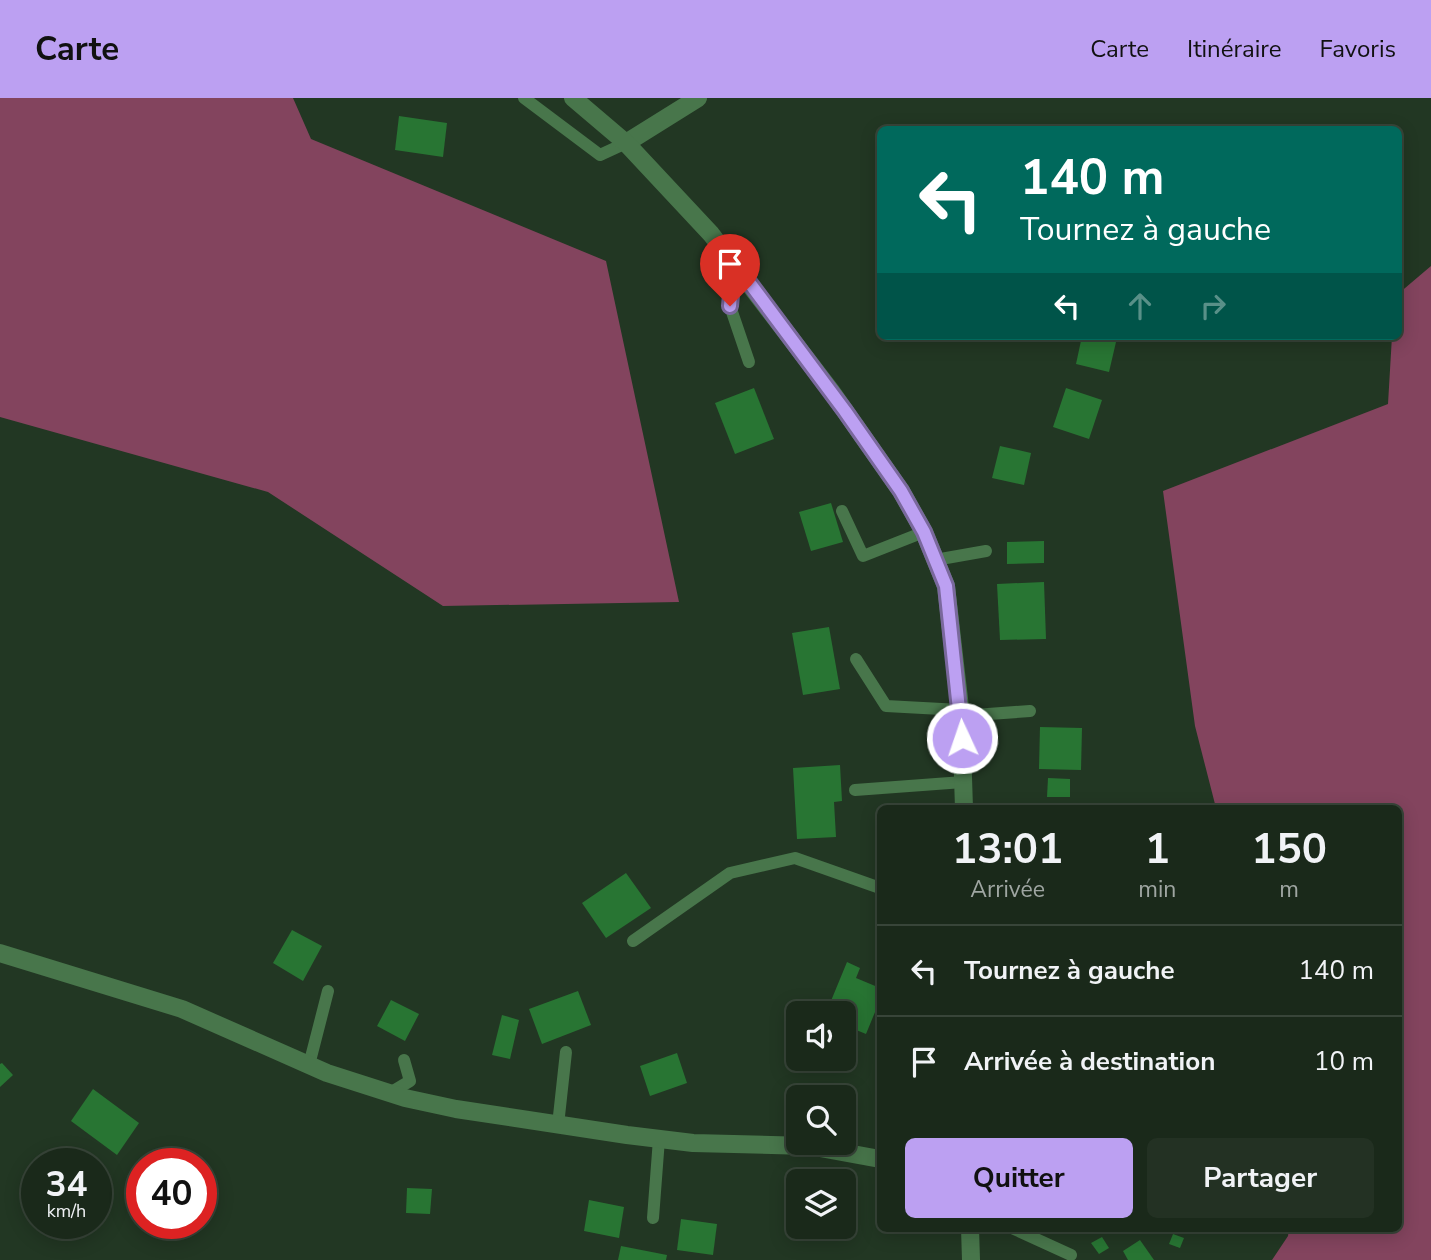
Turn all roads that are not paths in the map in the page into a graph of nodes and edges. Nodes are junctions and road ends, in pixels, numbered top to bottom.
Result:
1 (524, 98) edge
2 (573, 98) edge
3 (698, 98) edge
4 (626, 143) junction
5 (734, 262) junction
6 (749, 362) dead end
7 (842, 511) dead end
8 (924, 532) junction
9 (986, 551) dead end
10 (935, 560) junction
11 (856, 659) dead end
12 (1030, 711) dead end
13 (961, 713) junction
14 (963, 782) junction
15 (855, 790) dead end
16 (964, 805) edge
17 (877, 887) edge
18 (633, 941) dead end
19 (0, 953) edge
20 (328, 992) dead end
21 (566, 1052) dead end
22 (404, 1060) dead end
23 (309, 1065) junction
24 (390, 1093) junction
25 (558, 1125) junction
26 (660, 1139) junction
27 (877, 1158) edge
28 (653, 1218) dead end
29 (970, 1232) edge
30 (1021, 1232) edge
31 (1071, 1255) dead end
32 (971, 1260) edge

1 - 4 lane
2 - 4 street
3 - 4 street
4 - 5 street
5 - 6 lane
5 - 8 street
7 - 8 lane
8 - 10 street
9 - 10 lane
10 - 13 street
11 - 13 lane
12 - 13 lane
13 - 14 street
14 - 15 lane
14 - 16 street
17 - 18 lane
19 - 23 street
20 - 23 lane
21 - 25 lane
22 - 24 lane
23 - 24 street
24 - 25 street
25 - 26 street
26 - 27 street
26 - 28 lane
29 - 32 street
30 - 31 lane

